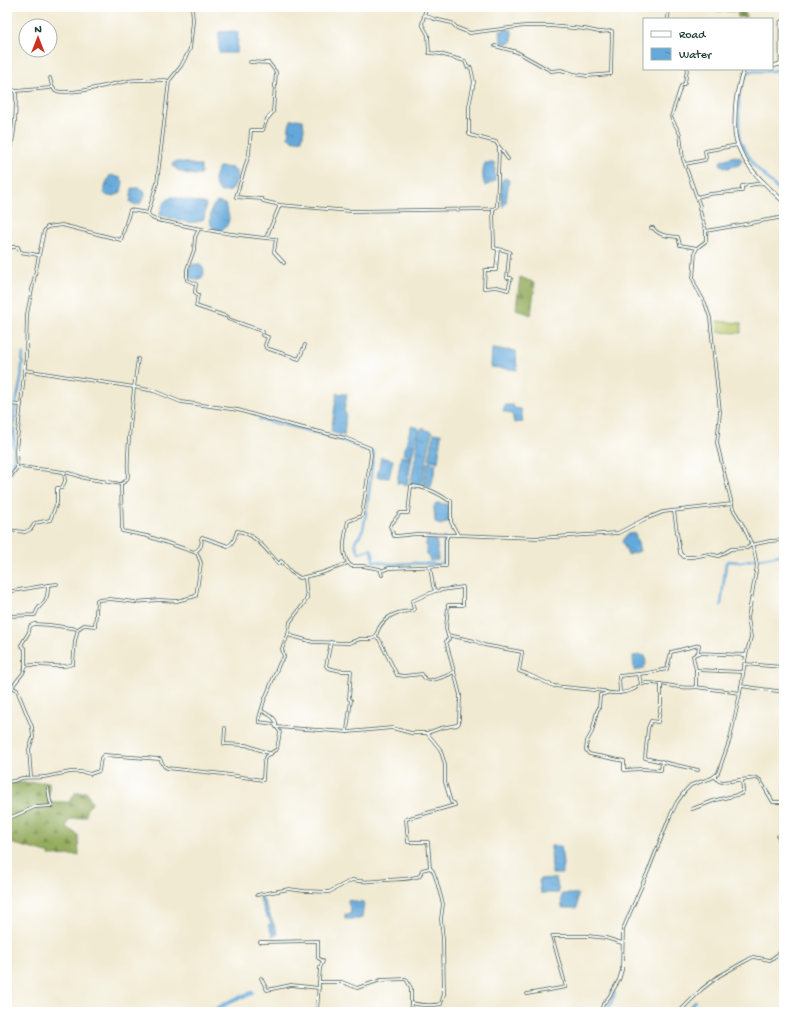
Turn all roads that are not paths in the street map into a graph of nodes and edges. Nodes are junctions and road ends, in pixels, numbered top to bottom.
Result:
1 (192, 7) edge
2 (426, 7) edge
3 (669, 7) edge
4 (425, 15) junction
5 (668, 18) edge
6 (784, 20) edge
7 (495, 46) dead end
8 (250, 62) dead end
9 (773, 66) edge
10 (687, 70) edge
11 (744, 70) edge
12 (50, 78) dead end
13 (169, 81) junction
14 (52, 86) junction
15 (7, 88) edge
16 (16, 90) junction
17 (738, 145) junction
18 (499, 148) junction
19 (7, 154) edge
20 (508, 160) dead end
21 (685, 164) junction
22 (764, 183) junction
23 (697, 197) junction
24 (784, 202) edge
25 (280, 205) junction
26 (493, 209) junction
27 (148, 213) junction
28 (784, 217) edge
29 (651, 228) dead end
30 (199, 229) junction
31 (706, 231) junction
32 (266, 238) junction
33 (7, 247) edge
34 (697, 248) junction
35 (498, 249) junction
36 (38, 256) junction
37 (284, 263) dead end
38 (305, 345) dead end
39 (138, 359) dead end
40 (24, 370) junction
41 (134, 387) junction
42 (7, 404) edge
43 (19, 405) junction
44 (17, 468) junction
45 (64, 473) junction
46 (7, 481) edge
47 (121, 484) junction
48 (732, 504) junction
49 (674, 511) junction
50 (7, 530) edge
51 (448, 535) junction
52 (458, 535) junction
53 (784, 540) edge
54 (751, 545) junction
55 (194, 552) junction
56 (347, 563) junction
57 (430, 566) junction
58 (381, 572) junction
59 (382, 575) dead end
60 (305, 578) junction
61 (57, 584) dead end
62 (48, 586) junction
63 (435, 591) junction
64 (7, 592) edge
65 (7, 616) edge
66 (78, 629) junction
67 (288, 635) junction
68 (448, 635) junction
69 (376, 637) junction
70 (331, 642) junction
71 (698, 653) junction
72 (746, 655) junction
73 (744, 664) junction
74 (25, 666) junction
75 (784, 667) edge
76 (696, 670) junction
77 (454, 672) junction
78 (743, 672) junction
79 (639, 674) junction
80 (641, 684) junction
81 (7, 685) edge
82 (661, 685) junction
83 (741, 686) junction
84 (12, 687) junction
85 (696, 687) junction
86 (620, 692) junction
87 (784, 692) edge
88 (607, 693) junction
89 (740, 693) junction
90 (262, 711) junction
91 (276, 727) junction
92 (225, 728) dead end
93 (348, 732) junction
94 (428, 733) junction
95 (271, 754) junction
96 (662, 761) junction
97 (698, 770) dead end
98 (31, 778) junction
99 (715, 778) junction
100 (742, 780) junction
101 (7, 782) edge
102 (48, 788) dead end
103 (784, 802) edge
104 (692, 809) dead end
105 (7, 819) edge
106 (784, 833) edge
107 (784, 851) edge
108 (430, 868) junction
109 (257, 895) dead end
110 (260, 942) dead end
111 (622, 943) junction
112 (784, 950) edge
113 (261, 978) dead end
114 (320, 982) junction
115 (319, 988) junction
116 (527, 994) dead end
117 (411, 1003) junction
118 (318, 1012) edge
119 (410, 1012) edge
120 (601, 1012) edge
121 (679, 1012) edge

1 - 13 street
2 - 4 street
3 - 5 street
4 - 7 street
4 - 18 street
6 - 9 street
8 - 25 street
10 - 21 street
11 - 17 street
12 - 14 street
13 - 14 street
13 - 27 street
14 - 16 street
15 - 16 street
16 - 19 street
17 - 21 street
17 - 22 street
18 - 20 street
18 - 26 street
21 - 23 street
22 - 23 street
22 - 24 street
23 - 31 street
25 - 26 street
25 - 32 street
26 - 35 street
27 - 30 street
27 - 36 street
28 - 31 street
29 - 34 street
30 - 32 street
30 - 38 street
31 - 34 street
32 - 37 street
33 - 36 street
34 - 48 street
35 - 35 street
36 - 40 street
39 - 41 street
40 - 41 street
40 - 43 street
41 - 47 street
41 - 56 street
42 - 43 street
43 - 44 street
44 - 45 street
44 - 46 street
45 - 47 street
45 - 50 street
47 - 55 street
48 - 49 street
48 - 54 street
49 - 52 street
49 - 54 street
51 - 52 street
51 - 52 street
51 - 57 street
53 - 54 street
54 - 72 street
55 - 60 street
55 - 66 street
56 - 58 street
56 - 60 street
57 - 58 street
57 - 63 street
58 - 59 street
60 - 67 street
61 - 62 street
62 - 64 street
62 - 65 street
63 - 68 street
63 - 69 street
66 - 74 street
66 - 74 street
67 - 70 street
67 - 90 street
68 - 77 street
68 - 88 street
69 - 70 street
69 - 77 street
70 - 93 street
71 - 72 street
71 - 76 street
71 - 79 street
72 - 73 street
73 - 75 street
73 - 78 street
74 - 84 street
76 - 78 street
76 - 85 street
77 - 94 street
78 - 83 street
79 - 80 street
79 - 86 street
80 - 82 street
80 - 86 street
81 - 84 street
82 - 85 street
82 - 96 street
83 - 87 street
83 - 89 street
84 - 98 street
85 - 89 street
86 - 88 street
88 - 96 street
89 - 99 street
90 - 91 street
90 - 91 street
91 - 93 street
91 - 95 street
92 - 95 street
93 - 94 street
94 - 108 street
95 - 98 street
96 - 97 street
98 - 101 street
99 - 100 street
99 - 111 street
100 - 103 street
100 - 104 street
102 - 105 street
106 - 107 street
108 - 109 street
108 - 117 street
110 - 114 street
111 - 116 street
111 - 120 street
112 - 121 street
113 - 115 street
114 - 115 street
114 - 117 street
115 - 118 street
117 - 119 street

